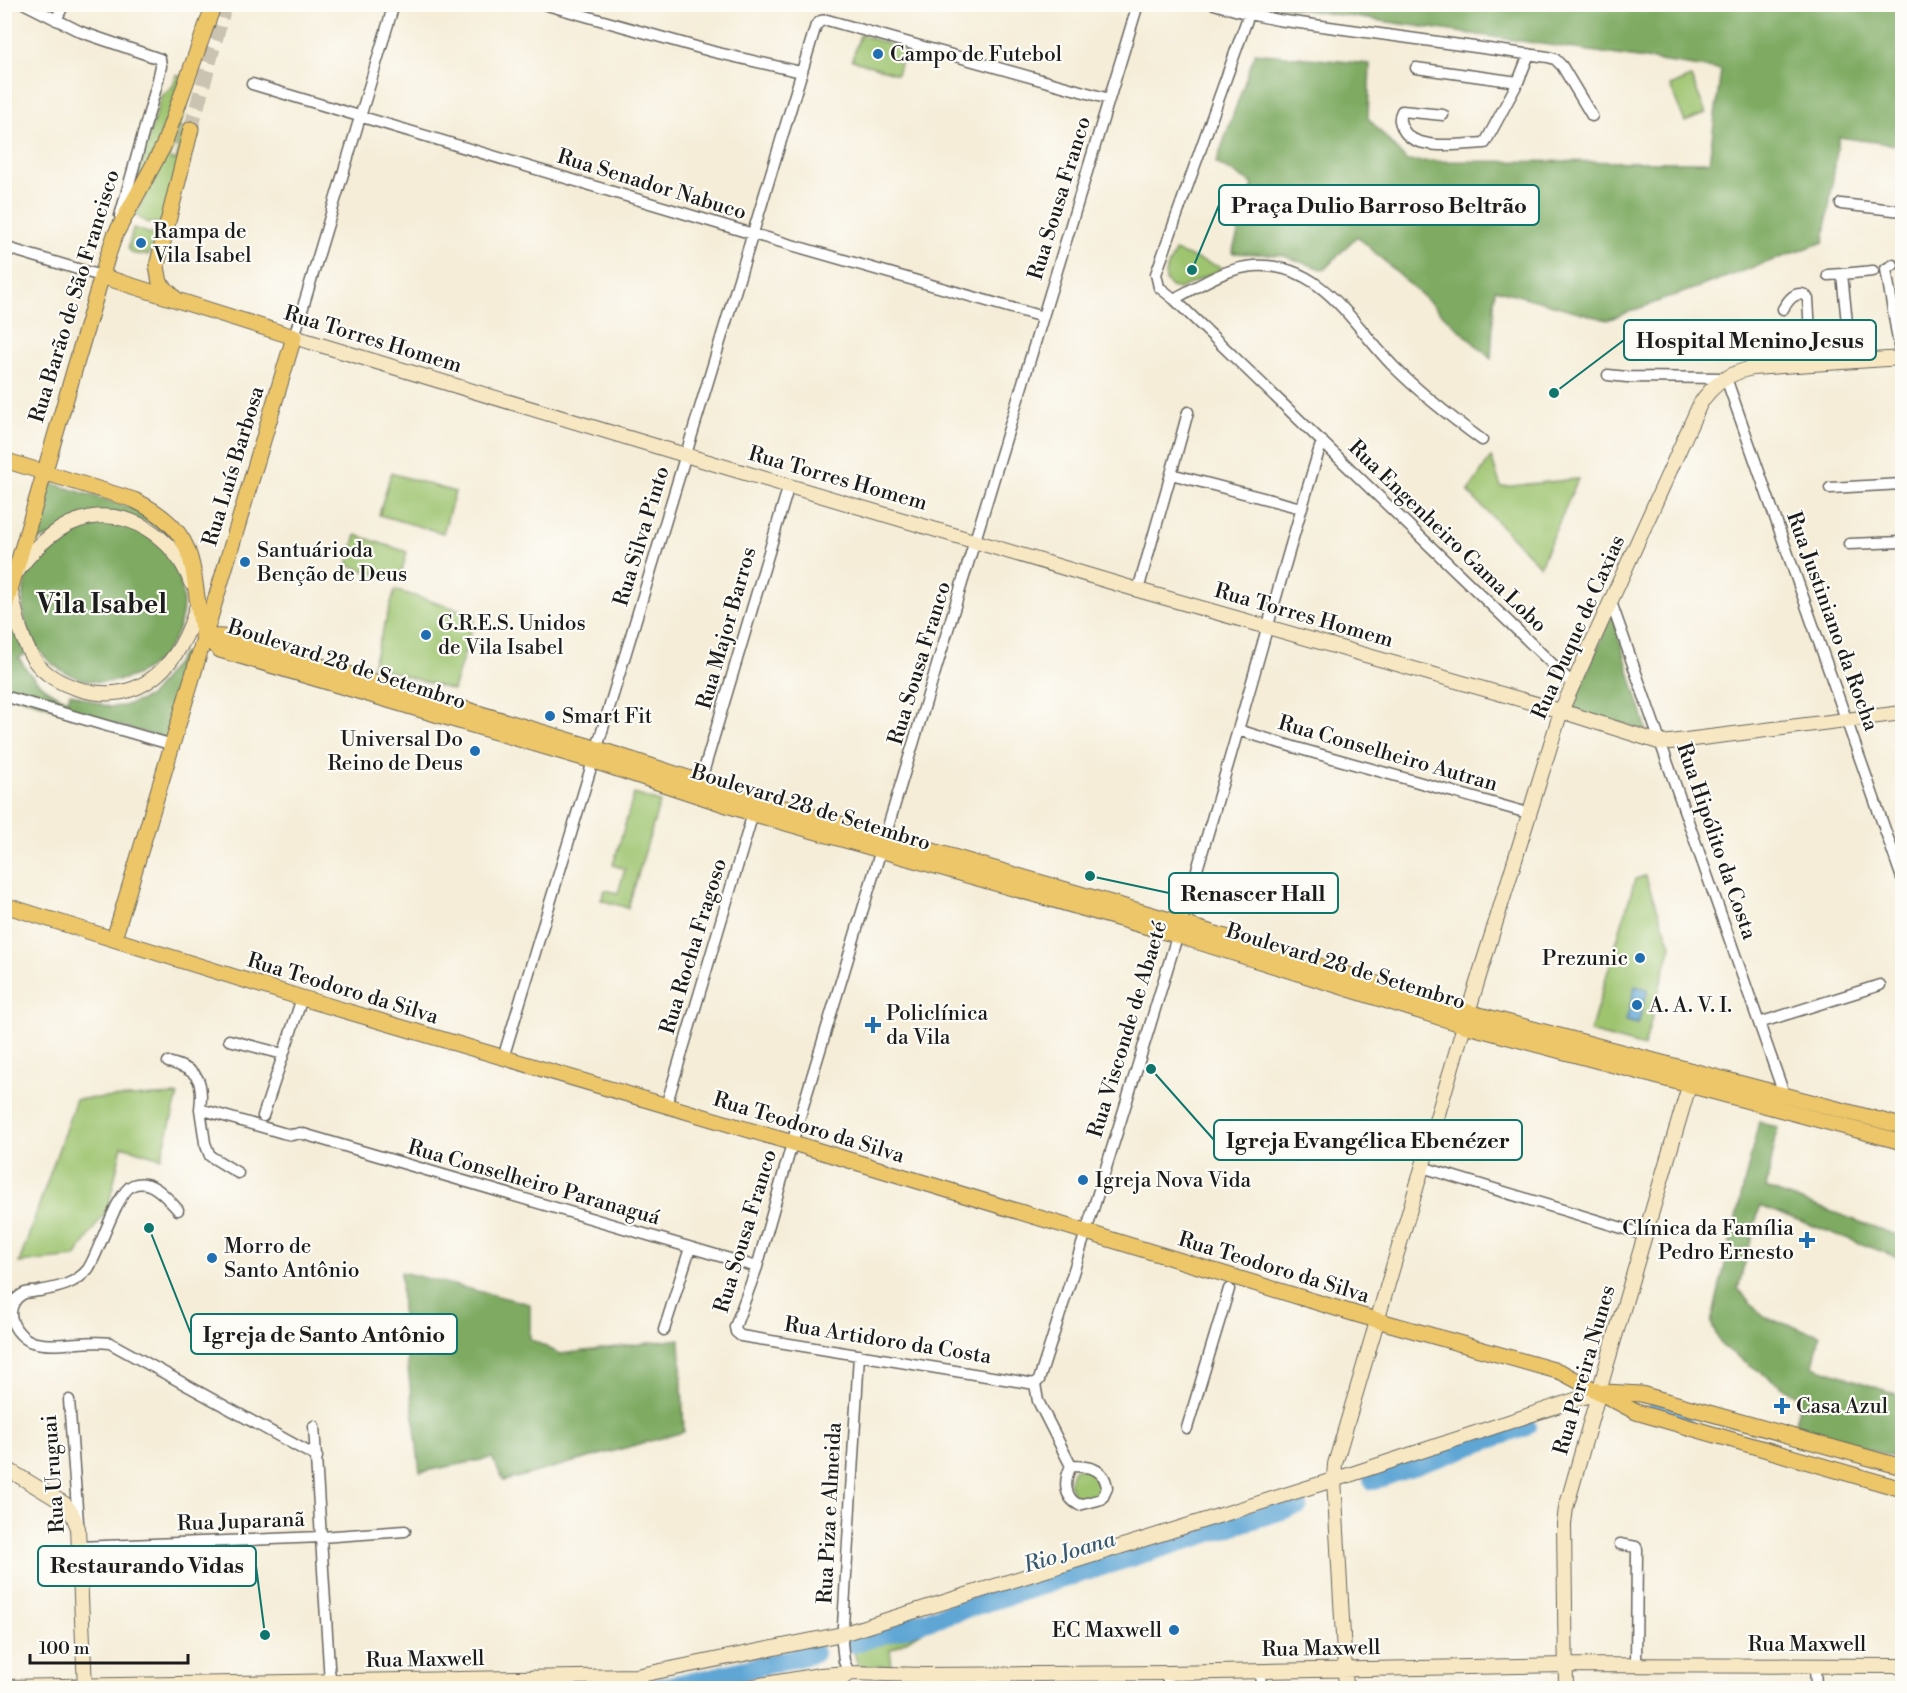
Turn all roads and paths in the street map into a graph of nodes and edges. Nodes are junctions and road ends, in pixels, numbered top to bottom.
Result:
1 (25, 4) edge
2 (64, 4) edge
3 (214, 4) edge
4 (543, 4) edge
5 (1138, 4) edge
6 (1214, 4) edge
7 (391, 5) edge
8 (1248, 14) junction
9 (56, 20) junction
10 (1529, 54) junction
11 (1416, 68) dead end
12 (801, 72) junction
13 (1518, 82) junction
14 (252, 84) dead end
15 (1109, 99) junction
16 (1443, 115) dead end
17 (1592, 116) dead end
18 (361, 117) junction
19 (191, 129) tunnel mouth
20 (1841, 204) dead end
21 (1902, 211) edge
22 (753, 234) junction
23 (115, 235) junction
24 (4, 247) edge
25 (1893, 265) dead end
26 (1873, 271) dead end
27 (1842, 274) junction
28 (1828, 275) dead end
29 (101, 276) junction
30 (1174, 299) junction
31 (180, 300) junction
32 (1783, 309) dead end
33 (1043, 317) junction
34 (294, 337) junction
35 (1902, 358) edge
36 (1851, 362) junction
37 (1812, 364) junction
38 (1608, 375) dead end
39 (1726, 378) junction
40 (1188, 412) dead end
41 (1482, 440) dead end
42 (1322, 441) junction
43 (686, 456) junction
44 (4, 460) edge
45 (44, 472) junction
46 (1171, 474) junction
47 (1902, 484) edge
48 (789, 485) junction
49 (1830, 488) dead end
50 (1301, 508) junction
51 (976, 541) junction
52 (1902, 542) edge
53 (1849, 544) dead end
54 (12, 585) junction
55 (1138, 590) junction
56 (196, 599) junction
57 (1611, 602) junction
58 (4, 611) edge
59 (1268, 626) junction
60 (203, 636) junction
61 (174, 654) junction
62 (1573, 684) junction
63 (4, 696) edge
64 (1561, 711) junction
65 (1902, 713) edge
66 (1847, 719) junction
67 (1238, 730) junction
68 (1662, 743) junction
69 (173, 745) junction
70 (596, 755) junction
71 (700, 783) junction
72 (749, 805) junction
73 (1528, 813) junction
74 (884, 845) junction
75 (1902, 878) edge
76 (4, 905) edge
77 (1178, 929) junction
78 (114, 939) junction
79 (1880, 985) dead end
80 (302, 998) junction
81 (1466, 1018) junction
82 (1759, 1023) junction
83 (229, 1040) dead end
84 (284, 1054) junction
85 (503, 1058) junction
86 (168, 1062) dead end
87 (1694, 1071) junction
88 (1689, 1086) junction
89 (1784, 1094) junction
90 (666, 1106) junction
91 (200, 1109) junction
92 (263, 1116) dead end
93 (1902, 1126) edge
94 (1902, 1142) edge
95 (793, 1143) junction
96 (1422, 1167) junction
97 (238, 1173) dead end
98 (178, 1210) dead end
99 (1086, 1232) junction
100 (1645, 1235) junction
101 (690, 1248) junction
102 (757, 1268) junction
103 (1229, 1289) dead end
104 (1376, 1320) junction
105 (664, 1330) dead end
106 (736, 1332) joint
107 (859, 1355) junction
108 (1035, 1384) junction
109 (1599, 1392) junction
110 (69, 1400) dead end
111 (314, 1426) dead end
112 (1186, 1428) dead end
113 (316, 1457) junction
114 (1873, 1458) junction
115 (1071, 1466) dead end
116 (4, 1467) edge
117 (1902, 1467) edge
118 (1334, 1479) junction
119 (1869, 1479) junction
120 (1901, 1488) edge
121 (78, 1528) junction
122 (405, 1532) dead end
123 (321, 1537) junction
124 (1620, 1544) dead end
125 (79, 1547) junction
126 (842, 1634) junction
127 (1566, 1665) junction
128 (1636, 1665) junction
129 (1815, 1665) junction
130 (1902, 1666) edge
131 (1345, 1668) junction
132 (1260, 1670) junction
133 (849, 1673) junction
134 (1168, 1673) junction
135 (983, 1674) junction
136 (330, 1682) junction
137 (926, 1682) edge
138 (466, 1684) edge
139 (4, 1687) edge
140 (85, 1687) edge
141 (762, 1687) edge
142 (741, 1689) edge
143 (831, 1689) edge
144 (984, 1689) edge
145 (1168, 1689) edge
146 (1261, 1689) edge
147 (1346, 1689) edge
148 (1566, 1689) edge
149 (1815, 1689) edge

1 - 9 street
2 - 9 street
3 - 23 main road
4 - 12 street
5 - 15 street, Rua Sousa Franco
6 - 8 street
7 - 18 street, Rua Luís Barbosa
8 - 10 street
8 - 30 street, Rua Engenheiro Gama Lobo
9 - 23 street, Rua Barão de São Francisco
10 - 13 street
10 - 17 street
11 - 13 street
12 - 15 street, Rua Silva Pinto
12 - 22 street, Rua Silva Pinto
13 - 16 street
14 - 18 street, Rua Senador Nabuco
15 - 33 street, Rua Sousa Franco
18 - 22 street, Rua Senador Nabuco
18 - 34 street, Rua Luís Barbosa
19 - 31 main road
20 - 21 street
22 - 33 street, Rua Senador Nabuco
22 - 43 street, Rua Silva Pinto
23 - 29 main road, Rua Barão de São Francisco
24 - 29 street, Rua Torres Homem
25 - 35 street
26 - 27 street
27 - 28 street
27 - 36 street
29 - 31 main road, Rua Torres Homem
29 - 45 main road, Rua Barão de São Francisco
30 - 41 street
30 - 42 street, Rua Engenheiro Gama Lobo
31 - 34 main road, Rua Torres Homem
32 - 37 street
33 - 51 street, Rua Sousa Franco
34 - 43 street, Rua Torres Homem
34 - 60 main road, Rua Luís Barbosa
35 - 36 street
36 - 37 street
37 - 39 street
38 - 39 street
39 - 57 street, Rua Duque de Caxias
39 - 66 street, Rua Justiniano da Rocha
40 - 46 street
42 - 50 street, Rua Visconde de Abaeté
42 - 62 street, Rua Engenheiro Gama Lobo
43 - 48 street, Rua Torres Homem
43 - 70 street, Rua Silva Pinto
44 - 45 main road
45 - 54 main road, Rua Barão de São Francisco
45 - 56 main road
46 - 50 street
46 - 55 street
47 - 49 street
48 - 51 street, Rua Torres Homem
48 - 71 street, Rua Major Barros
50 - 59 street, Rua Visconde de Abaeté
51 - 55 street, Rua Torres Homem
51 - 74 street, Rua Sousa Franco
52 - 53 street
54 - 56 street
54 - 58 main road, Rua Barão de São Francisco
54 - 61 street
55 - 59 street, Rua Torres Homem
56 - 60 main road
56 - 61 street
57 - 62 street, Rua Duque de Caxias
57 - 68 street, Rua Hipólito da Costa
59 - 64 street, Rua Torres Homem
59 - 67 street, Rua Visconde de Abaeté
60 - 61 street
60 - 69 main road, Rua Luís Barbosa
60 - 70 main road, Boulevard 28 de Setembro
62 - 64 street, Rua Duque de Caxias
63 - 69 street
64 - 68 street, Rua Torres Homem
64 - 73 street, Rua Duque de Caxias
65 - 66 street
66 - 68 street
66 - 75 street, Rua Justiniano da Rocha
67 - 73 street, Rua Conselheiro Autran
67 - 77 street, Rua Visconde de Abaeté
68 - 82 street, Rua Hipólito da Costa
69 - 78 main road, Rua Luís Barbosa
70 - 71 main road, Boulevard 28 de Setembro
70 - 72 main road, Boulevard 28 de Setembro
70 - 85 street, Rua Silva Pinto
71 - 72 main road, Boulevard 28 de Setembro
72 - 74 main road, Boulevard 28 de Setembro
72 - 90 street, Rua Rocha Fragoso
73 - 81 street, Rua Duque de Caxias
74 - 77 main road, Boulevard 28 de Setembro
74 - 95 street, Rua Sousa Franco
76 - 78 main road, Rua Teodoro da Silva
77 - 81 main road, Boulevard 28 de Setembro
77 - 99 street, Rua Visconde de Abaeté
78 - 80 main road, Rua Teodoro da Silva
79 - 82 street
80 - 84 street
80 - 85 main road, Rua Teodoro da Silva
81 - 87 main road, Boulevard 28 de Setembro
81 - 88 main road, Boulevard 28 de Setembro
81 - 96 street, Rua Duque de Caxias
82 - 89 street, Rua Hipólito da Costa
83 - 84 street
84 - 92 street
85 - 90 main road, Rua Teodoro da Silva
86 - 91 street
87 - 88 street, Rua Pereira Nunes
87 - 89 main road, Boulevard 28 de Setembro
88 - 94 main road, Boulevard 28 de Setembro
88 - 100 street, Rua Pereira Nunes
89 - 93 main road, Boulevard 28 de Setembro
90 - 95 main road, Rua Teodoro da Silva
91 - 97 street
91 - 101 street, Rua Conselheiro Paranaguá
95 - 99 main road, Rua Teodoro da Silva
95 - 102 street, Rua Sousa Franco
96 - 100 street
96 - 104 street, Rua Duque de Caxias
98 - 113 street
99 - 104 main road, Rua Teodoro da Silva
99 - 108 street, Rua Visconde de Abaeté
100 - 109 street, Rua Pereira Nunes
101 - 102 street, Rua Conselheiro Paranaguá
101 - 105 street
102 - 106 street, Rua Sousa Franco
103 - 112 street
104 - 109 main road, Rua Teodoro da Silva
104 - 118 street, Rua Duque de Caxias
106 - 107 street, Rua Artidoro da Costa
107 - 108 street, Rua Artidoro da Costa
107 - 126 street, Rua Piza e Almeida
108 - 115 street
109 - 114 main road
109 - 118 street, Rua Maxwell
109 - 119 main road, Rua Teodoro da Silva
109 - 127 street, Rua Pereira Nunes
110 - 121 street, Rua Uruguai
111 - 113 street
113 - 123 street
114 - 117 main road
114 - 119 main road
116 - 121 street
117 - 120 main road
118 - 126 street, Rua Maxwell
118 - 131 street, Rua Duque de Caxias
119 - 120 main road, Rua Teodoro da Silva
121 - 125 street, Rua Uruguai
122 - 123 street, Rua Juparanã
123 - 125 street, Rua Juparanã
123 - 136 street
124 - 128 street
125 - 140 street, Rua Uruguai
126 - 133 street, Rua Piza e Almeida
126 - 138 street, Rua Maxwell
127 - 128 street, Rua Maxwell
127 - 131 street, Rua Maxwell
127 - 148 street, Rua Pereira Nunes
128 - 129 street, Rua Maxwell
129 - 130 street, Rua Maxwell
129 - 149 street
131 - 132 street, Rua Maxwell
131 - 147 street, Rua Duque de Caxias
132 - 134 street, Rua Maxwell
132 - 146 street
133 - 137 street, Rua Maxwell
133 - 141 street, Rua Maxwell
133 - 143 street
134 - 135 street, Rua Maxwell
134 - 145 street
135 - 137 street, Rua Maxwell
135 - 144 street
136 - 138 street, Rua Maxwell
136 - 140 street, Rua Maxwell
139 - 140 street, Rua Maxwell
141 - 142 street, Rua Maxwell

